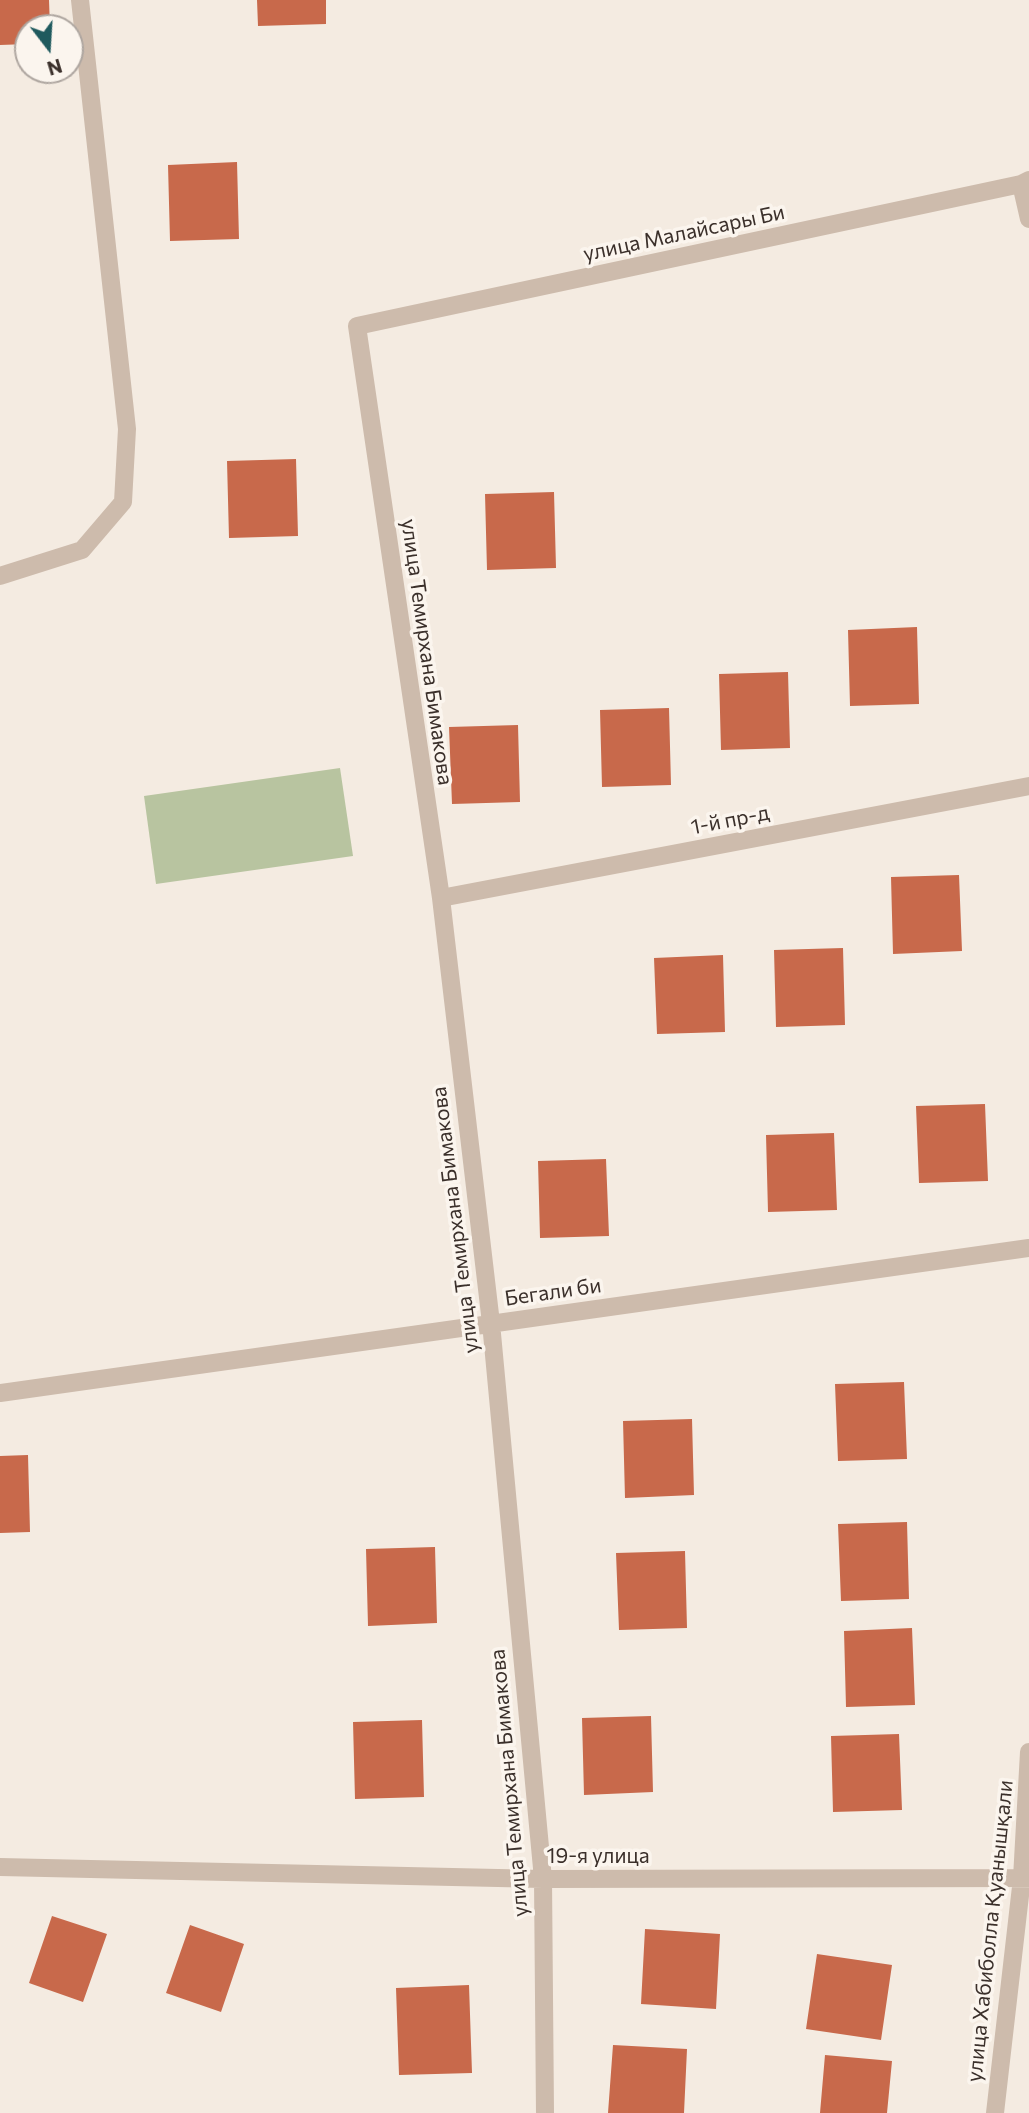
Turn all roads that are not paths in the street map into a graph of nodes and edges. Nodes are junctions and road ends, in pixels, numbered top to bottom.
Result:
1 (80, 0) edge
2 (1025, 182) edge
3 (1029, 219) edge
4 (357, 326) joint
5 (0, 576) edge
6 (1029, 786) edge
7 (440, 898) junction
8 (1029, 1248) edge
9 (491, 1323) junction
10 (0, 1393) edge
11 (1029, 1752) edge
12 (0, 1867) edge
13 (1025, 1878) edge
14 (543, 1879) junction
15 (545, 2113) edge
16 (995, 2113) edge

1 - 5 street
2 - 3 street
2 - 4 street, улица Малайcары Би
4 - 7 street, улица Темирхана Бимакова
6 - 7 street, 1-й пр-д
7 - 9 street, улица Темирхана Бимакова
8 - 9 street, Бегали би
9 - 10 street, Бегали би
9 - 14 street, улица Темирхана Бимакова
11 - 13 street, улица Хабиболла Қуанышқали
12 - 14 street, 19-я улица
13 - 14 street, 19-я улица
13 - 16 street, улица Хабиболла Қуанышқали
14 - 15 street, улица Темирхана Бимакова

